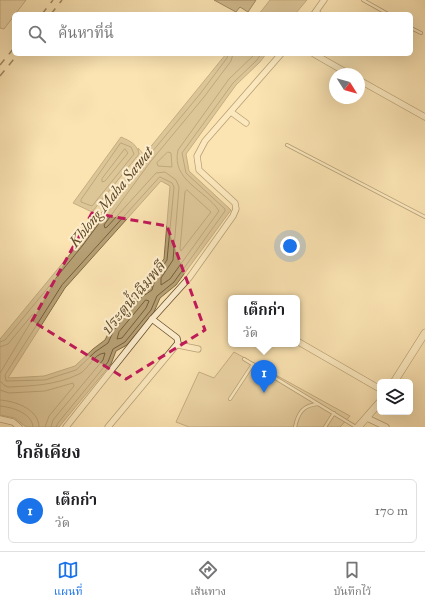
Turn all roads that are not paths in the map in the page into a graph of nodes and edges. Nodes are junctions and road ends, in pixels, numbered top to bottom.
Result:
1 (324, 0) edge
2 (363, 0) edge
3 (318, 12) edge
4 (384, 12) edge
5 (413, 29) edge
6 (421, 33) dead end
7 (279, 56) edge
8 (318, 56) edge
9 (338, 68) edge
10 (365, 83) edge
11 (231, 112) junction
12 (425, 117) edge
13 (246, 123) dead end
14 (288, 145) dead end
15 (425, 217) edge
16 (152, 319) junction
17 (425, 333) edge
18 (300, 343) edge
19 (178, 345) junction
20 (198, 349) dead end
21 (244, 359) dead end
22 (253, 364) junction
23 (396, 379) edge
24 (377, 387) edge
25 (230, 399) dead end
26 (318, 404) junction
27 (377, 406) edge
28 (334, 414) junction
29 (367, 418) junction
30 (0, 419) edge
31 (19, 427) edge
32 (66, 427) edge
33 (108, 427) edge
34 (295, 427) edge
35 (325, 427) edge
36 (357, 427) edge
37 (386, 427) edge

1 - 3 street
2 - 4 lane
5 - 6 lane
7 - 11 street
8 - 9 street
10 - 12 street
11 - 13 street
11 - 16 street
14 - 15 lane
16 - 19 street
16 - 32 street
17 - 23 street
18 - 24 street
19 - 20 street
19 - 33 street
21 - 22 lane
22 - 25 lane
22 - 26 lane
26 - 28 lane
26 - 34 lane
27 - 29 street
28 - 35 lane
28 - 36 lane
29 - 36 street
29 - 37 street
30 - 31 street

